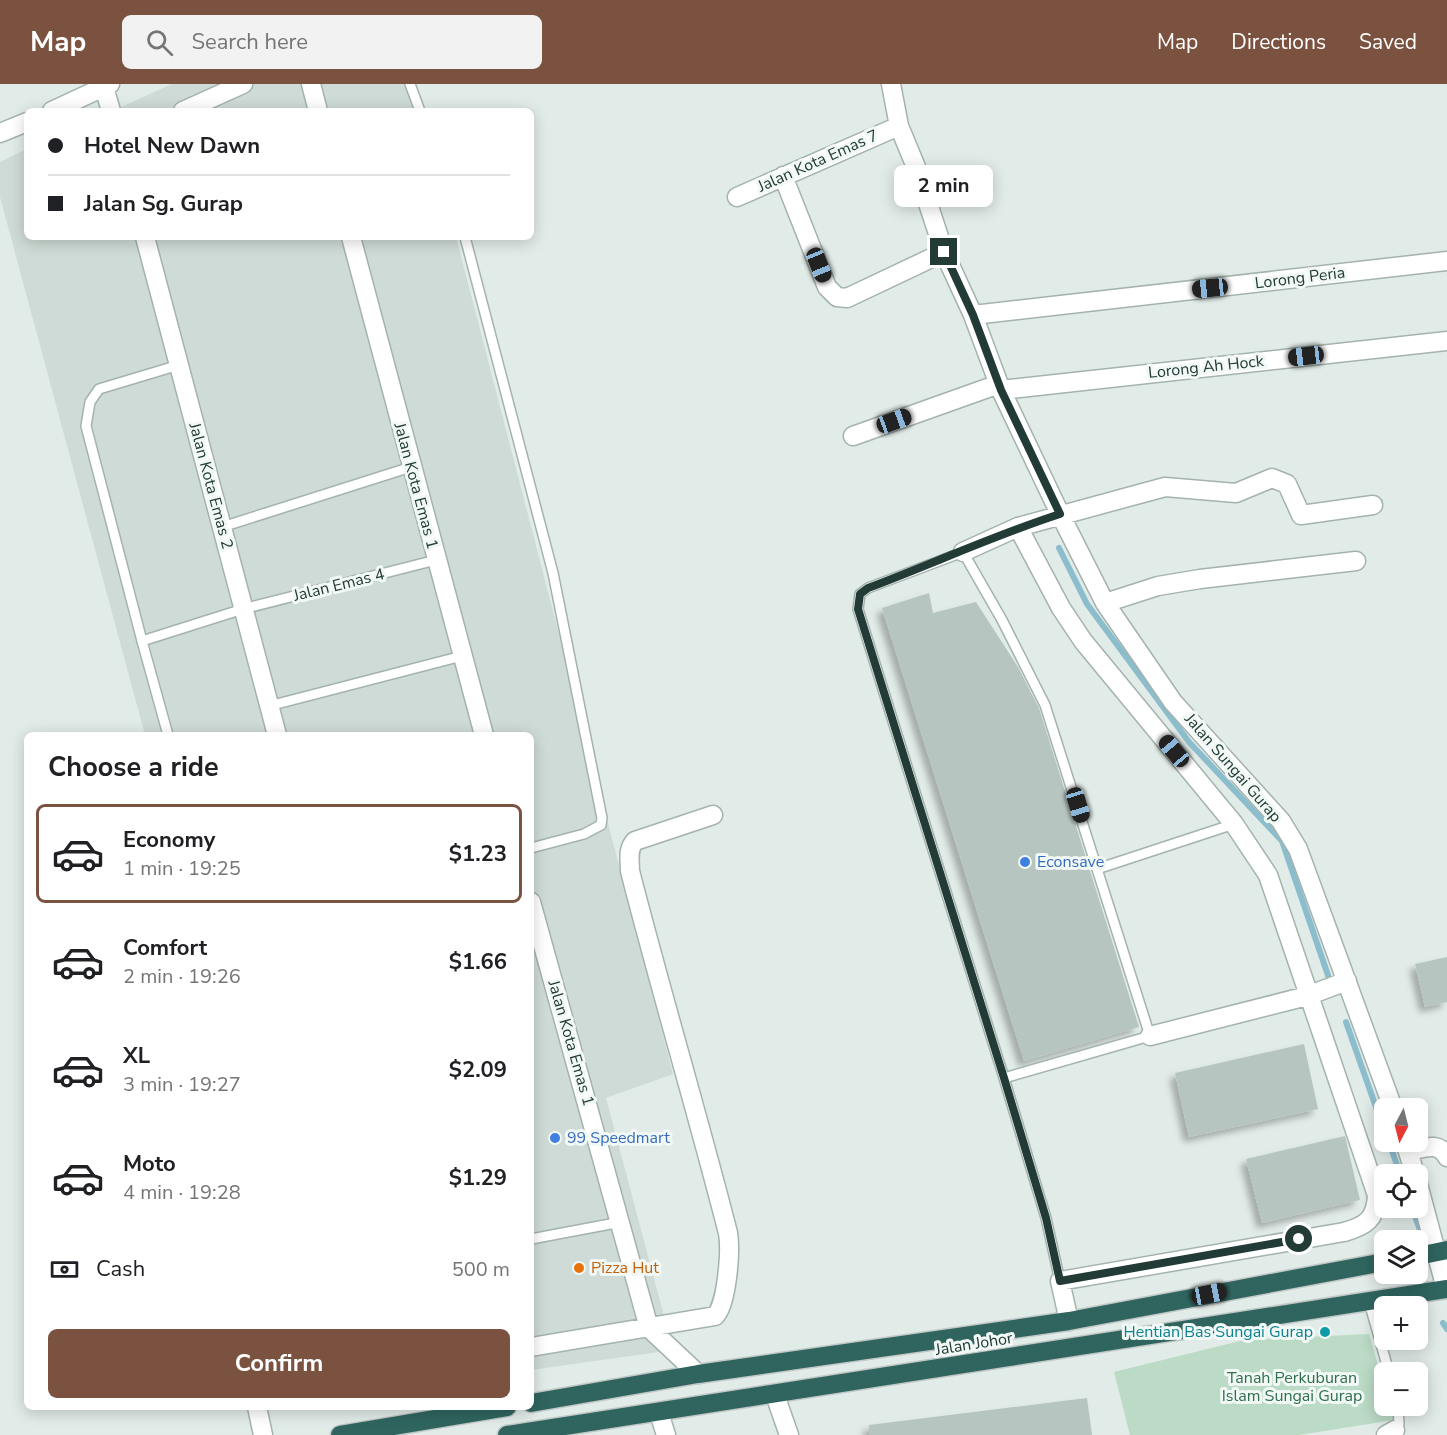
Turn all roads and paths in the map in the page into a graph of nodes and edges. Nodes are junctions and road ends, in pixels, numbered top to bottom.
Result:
1 (243, 84) edge
2 (311, 84) edge
3 (410, 84) edge
4 (891, 84) edge
5 (107, 85) edge
6 (58, 108) edge
7 (111, 108) edge
8 (190, 108) edge
9 (317, 108) edge
10 (419, 108) edge
11 (24, 123) edge
12 (899, 126) junction
13 (0, 133) edge
14 (783, 176) junction
15 (737, 197) dead end
16 (146, 240) edge
17 (352, 240) edge
18 (466, 240) edge
19 (944, 252) junction
20 (1447, 261) edge
21 (973, 315) junction
22 (1447, 341) edge
23 (179, 365) junction
24 (1000, 387) junction
25 (853, 436) dead end
26 (411, 467) junction
27 (1373, 506) dead end
28 (1060, 514) junction
29 (222, 527) junction
30 (1018, 527) junction
31 (963, 552) junction
32 (436, 560) junction
33 (1356, 561) dead end
34 (1106, 603) junction
35 (243, 609) junction
36 (142, 641) junction
37 (462, 656) junction
38 (269, 706) junction
39 (167, 732) edge
40 (276, 732) edge
41 (483, 732) edge
42 (713, 815) dead end
43 (1234, 824) junction
44 (534, 847) edge
45 (1097, 869) junction
46 (536, 937) edge
47 (1347, 981) junction
48 (1307, 996) junction
49 (1150, 1036) junction
50 (1004, 1078) junction
51 (1389, 1098) edge
52 (1428, 1146) edge
53 (1447, 1157) edge
54 (1428, 1212) edge
55 (621, 1222) junction
56 (534, 1238) edge
57 (1442, 1251) edge
58 (1374, 1264) edge
59 (1060, 1281) junction
60 (1446, 1289) edge
61 (1369, 1302) junction
62 (1069, 1321) junction
63 (649, 1328) junction
64 (534, 1347) edge
65 (1386, 1362) edge
66 (698, 1374) junction
67 (775, 1395) junction
68 (534, 1402) edge
69 (258, 1410) edge
70 (460, 1411) edge
71 (659, 1413) junction
72 (1399, 1416) edge
73 (1391, 1433) edge
74 (263, 1435) edge
75 (340, 1435) edge
76 (507, 1435) edge
77 (666, 1435) edge
78 (789, 1435) edge

1 - 8 street
2 - 9 street
3 - 10 lane
4 - 12 street, Jalan Sungai Gurap
5 - 6 street
5 - 7 street
11 - 13 street
12 - 14 street, Jalan Kota Emas 7
12 - 19 street, Jalan Sungai Gurap
14 - 15 street, Jalan Kota Emas 7
14 - 19 street
16 - 23 street, Jalan Kota Emas 2
17 - 26 street, Jalan Kota Emas 1
18 - 44 lane
19 - 21 street, Jalan Sungai Gurap
20 - 21 street, Lorong Peria
21 - 24 street, Jalan Sungai Gurap
22 - 24 street, Lorong Ah Hock
23 - 29 street, Jalan Kota Emas 2
23 - 36 lane
24 - 25 street, Lorong Ah Hock
24 - 28 street, Jalan Sungai Gurap
26 - 29 lane
26 - 32 street, Jalan Kota Emas 1
27 - 28 street
28 - 30 street
28 - 34 street, Jalan Sungai Gurap
29 - 35 street, Jalan Kota Emas 2
30 - 31 street
30 - 43 street
31 - 45 lane
31 - 50 lane
32 - 35 lane, Jalan Emas 4
32 - 37 street, Jalan Kota Emas 1
33 - 34 street
34 - 47 street, Jalan Sungai Gurap
35 - 36 lane, Jalan Emas 4
35 - 38 street, Jalan Kota Emas 2
36 - 39 lane
37 - 38 lane
37 - 41 street, Jalan Kota Emas 1
38 - 40 street, Jalan Kota Emas 2
42 - 63 street
43 - 45 lane
43 - 48 street
45 - 49 lane
46 - 55 street, Jalan Kota Emas 1
47 - 48 street
47 - 51 street, Jalan Sungai Gurap
48 - 49 street
48 - 59 street
49 - 50 lane
50 - 59 lane
52 - 53 street
54 - 57 street
55 - 56 lane
55 - 63 street, Jalan Kota Emas 1
57 - 60 street
58 - 62 highway, Jalan Johor
59 - 62 street
60 - 61 highway, Jalan Johor
61 - 65 lane
61 - 67 highway, Jalan Johor
62 - 66 highway, Jalan Johor
63 - 64 street
63 - 66 street
66 - 68 highway, Jalan Johor
67 - 71 highway, Jalan Johor
67 - 78 street
69 - 74 street
70 - 75 highway
71 - 76 highway, Jalan Johor
71 - 77 street
72 - 73 lane

